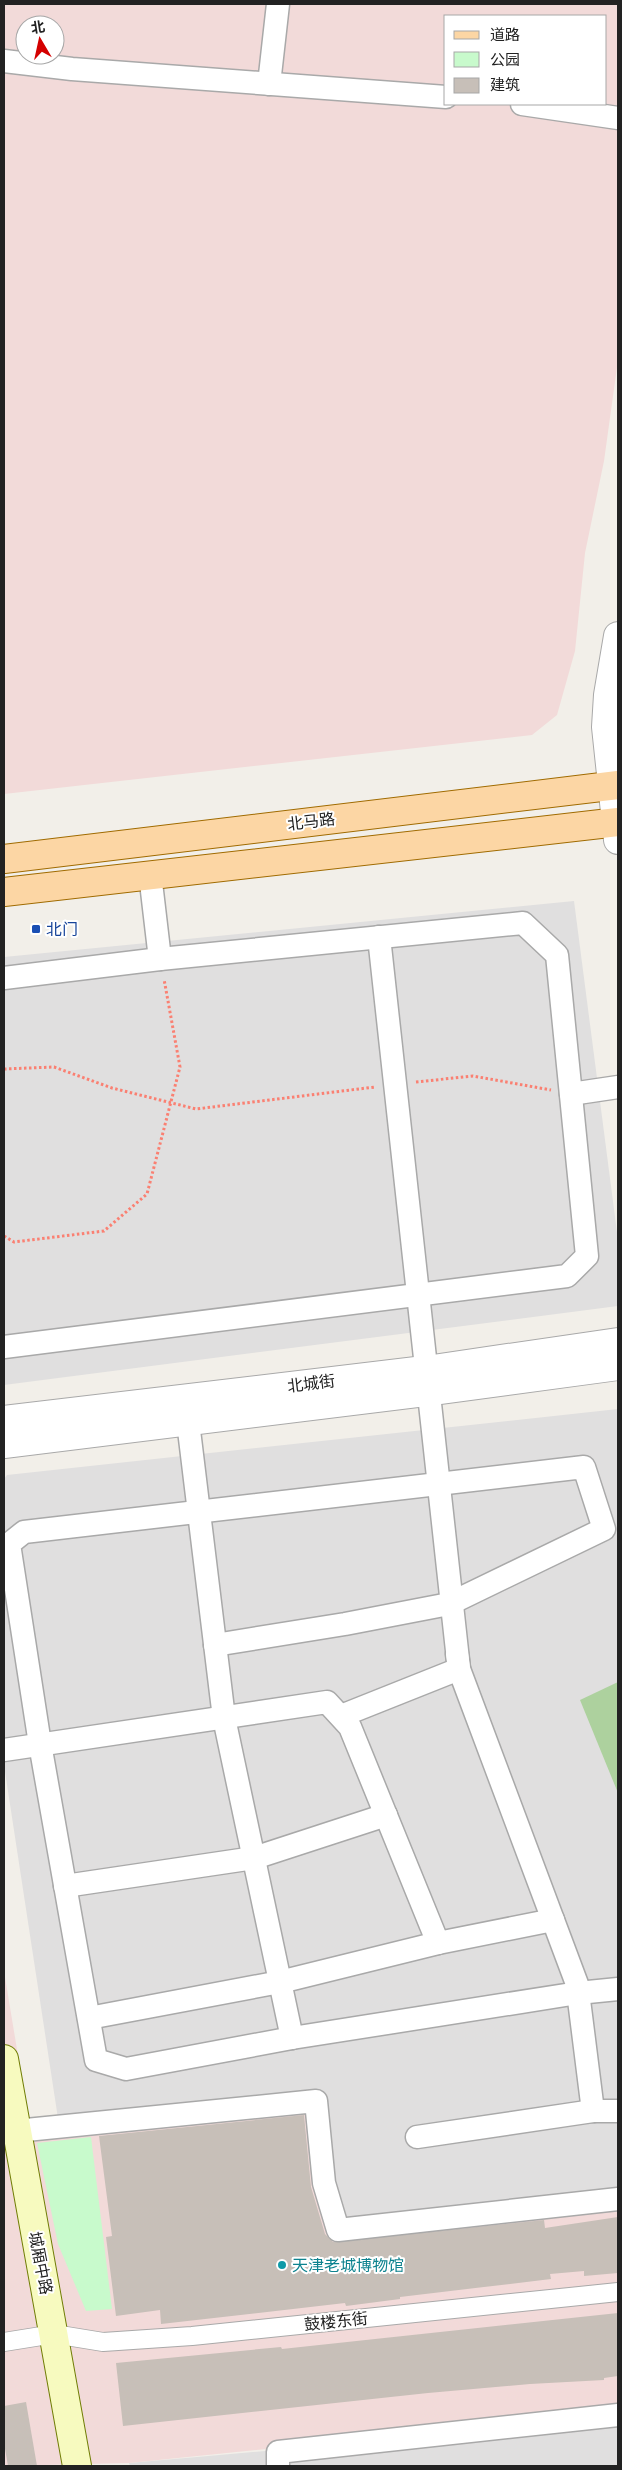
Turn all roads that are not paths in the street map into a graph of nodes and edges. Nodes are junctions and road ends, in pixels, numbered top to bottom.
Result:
1 (278, 4) edge
2 (4, 61) edge
3 (269, 84) junction
4 (444, 97) edge
5 (529, 105) edge
6 (618, 118) edge
7 (618, 636) edge
8 (615, 786) edge
9 (251, 828) junction
10 (617, 828) edge
11 (4, 859) edge
12 (256, 862) junction
13 (150, 874) junction
14 (4, 892) edge
15 (378, 937) junction
16 (160, 959) junction
17 (4, 978) edge
18 (618, 1087) edge
19 (571, 1094) junction
20 (419, 1295) junction
21 (618, 1342) edge
22 (4, 1347) edge
23 (618, 1366) edge
24 (426, 1381) junction
25 (4, 1420) edge
26 (188, 1422) junction
27 (4, 1444) edge
28 (435, 1483) junction
29 (198, 1511) junction
30 (450, 1604) junction
31 (215, 1645) junction
32 (459, 1669) junction
33 (341, 1716) junction
34 (224, 1718) junction
35 (40, 1744) junction
36 (4, 1750) edge
37 (386, 1815) junction
38 (254, 1858) junction
39 (65, 1886) junction
40 (553, 1920) junction
41 (438, 1943) junction
42 (280, 1982) junction
43 (618, 1989) edge
44 (578, 1992) junction
45 (89, 2018) junction
46 (292, 2038) junction
47 (4, 2059) edge
48 (593, 2111) junction
49 (618, 2111) edge
50 (16, 2131) junction
51 (417, 2137) dead end
52 (618, 2199) edge
53 (618, 2292) edge
54 (54, 2334) junction
55 (4, 2342) edge
56 (618, 2416) edge
57 (77, 2466) edge
58 (278, 2466) edge

1 - 3 street
2 - 3 street
3 - 4 street
5 - 6 street
7 - 8 street
8 - 9 main road, 北马路
8 - 10 street
9 - 11 main road, 北马路
9 - 12 main road
10 - 12 main road
12 - 13 main road
13 - 14 main road
13 - 16 street
15 - 16 street
15 - 19 street
15 - 20 street
16 - 17 street
18 - 19 street
19 - 20 street
20 - 22 street
20 - 24 street
21 - 24 street, 北城街
23 - 24 street, 北城街
24 - 25 street, 北城街
24 - 26 street, 北城街
24 - 28 street
26 - 27 street, 北城街
26 - 29 street
28 - 29 street
28 - 30 street
28 - 30 street
29 - 31 street
29 - 35 street
30 - 31 street
30 - 32 street
31 - 34 street
32 - 33 street
32 - 40 street
33 - 34 street
33 - 37 street
34 - 35 street
34 - 38 street
35 - 36 street
35 - 39 street
37 - 38 street
37 - 41 street
38 - 39 street
38 - 42 street
39 - 45 street
40 - 41 street
40 - 44 street
41 - 42 street
42 - 45 street
42 - 46 street
43 - 44 street
44 - 46 street
44 - 48 street
45 - 46 street
47 - 50 main road, 城厢中路
48 - 49 street
48 - 51 street
50 - 52 street
50 - 54 main road, 城厢中路
53 - 54 street, 鼓楼东街
54 - 55 street, 鼓楼东街
54 - 57 main road, 城厢中路
56 - 58 street

